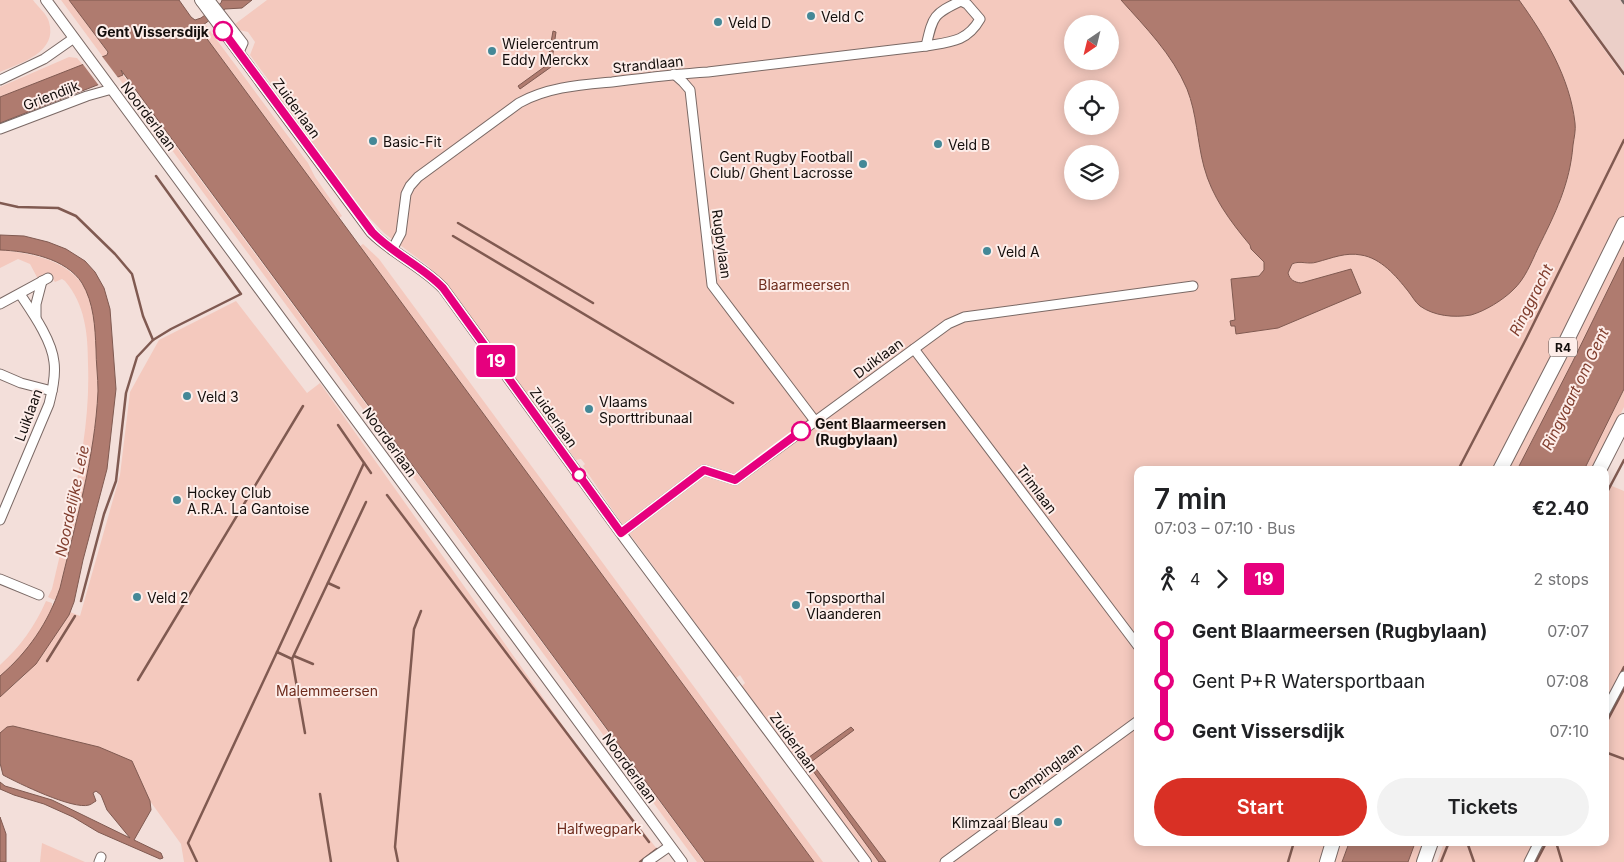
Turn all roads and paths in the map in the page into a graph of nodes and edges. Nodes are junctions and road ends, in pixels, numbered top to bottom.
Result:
1 (46, 0) edge
2 (205, 3) edge
3 (74, 38) junction
4 (926, 46) junction
5 (674, 74) junction
6 (0, 80) edge
7 (111, 88) junction
8 (0, 129) edge
9 (1624, 224) edge
10 (392, 250) junction
11 (1193, 286) dead end
12 (20, 294) junction
13 (0, 304) edge
14 (36, 318) junction
15 (914, 349) junction
16 (0, 374) edge
17 (52, 391) junction
18 (815, 421) junction
19 (1624, 421) edge
20 (1502, 466) edge
21 (1602, 466) edge
22 (0, 520) edge
23 (621, 533) junction
24 (0, 579) edge
25 (39, 595) dead end
26 (1134, 641) edge
27 (1624, 676) edge
28 (1609, 704) edge
29 (1134, 724) edge
30 (670, 846) junction
31 (1332, 846) edge
32 (1430, 846) edge
33 (1537, 846) edge
34 (647, 862) edge
35 (682, 862) edge
36 (866, 862) edge
37 (945, 862) edge
38 (1327, 862) edge
39 (1424, 862) edge
40 (1529, 862) edge

1 - 3 street, Noorderlaan
2 - 10 street, Zuiderlaan
3 - 6 street
3 - 7 street, Noorderlaan
4 - 4 street, Strandlaan
4 - 5 street, Strandlaan
5 - 10 street, Strandlaan
5 - 18 street, Rugbylaan
7 - 8 street, Griendijk
7 - 30 street, Noorderlaan
9 - 20 highway, R4
10 - 23 street, Zuiderlaan
11 - 15 street, Duiklaan
12 - 13 street
12 - 14 street, Luiklaan
12 - 14 street
14 - 17 street, Luiklaan
15 - 18 street, Duiklaan
15 - 26 street, Trimlaan
16 - 17 street
17 - 22 street, Luiklaan
18 - 23 street, Duiklaan
19 - 21 highway
23 - 36 street, Zuiderlaan
24 - 25 street
27 - 28 street
29 - 37 street, Campinglaan
30 - 34 street
30 - 35 street, Noorderlaan
31 - 38 highway
32 - 39 highway
33 - 40 street

